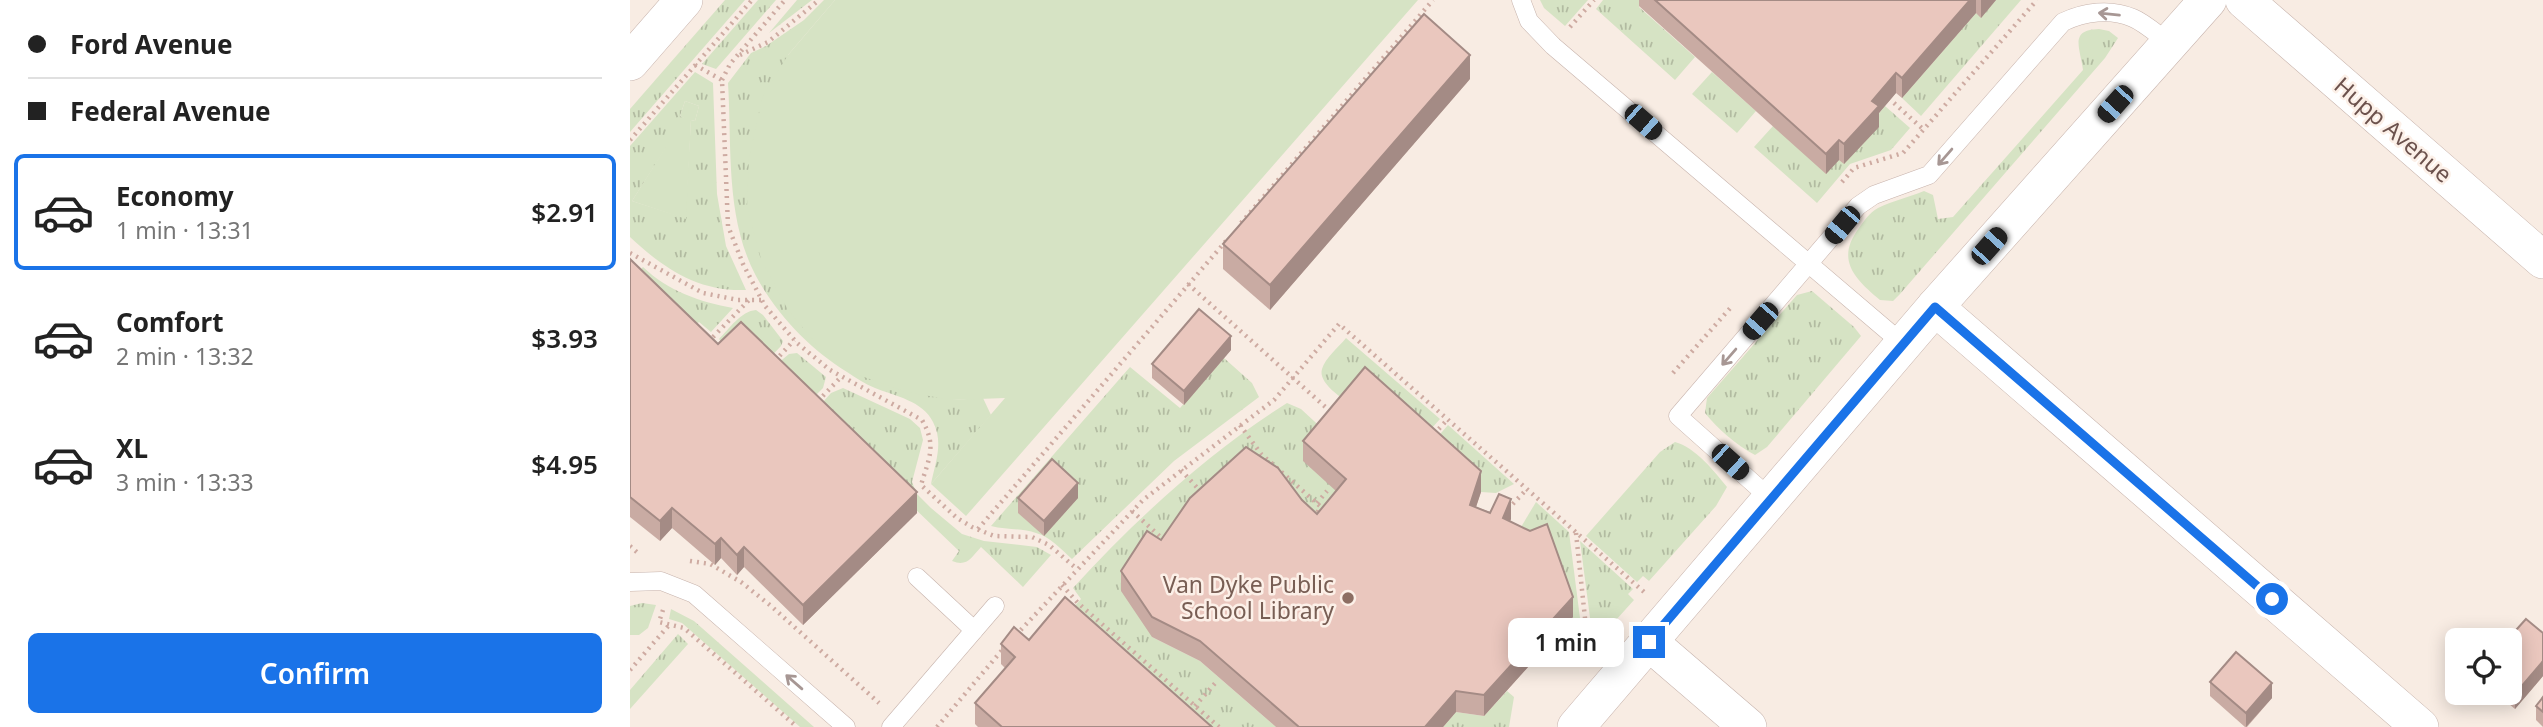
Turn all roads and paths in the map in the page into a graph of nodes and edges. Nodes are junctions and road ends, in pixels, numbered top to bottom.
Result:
1 (684, 0) edge
2 (752, 0) edge
3 (785, 0) edge
4 (819, 0) edge
5 (1433, 0) edge
6 (1521, 0) edge
7 (1594, 0) edge
8 (2208, 0) edge
9 (2244, 0) edge
10 (2169, 43) junction
11 (1553, 47) junction
12 (737, 56) junction
13 (630, 62) edge
14 (695, 65) junction
15 (722, 80) junction
16 (1894, 103) dead end
17 (1924, 130) dead end
18 (630, 140) edge
19 (630, 253) edge
20 (2543, 260) edge
21 (1809, 264) junction
22 (1188, 284) junction
23 (749, 300) junction
24 (762, 300) junction
25 (1935, 307) junction
26 (713, 337) edge
27 (794, 340) junction
28 (1903, 344) junction
29 (771, 364) edge
30 (842, 376) junction
31 (1293, 378) junction
32 (812, 407) edge
33 (1334, 415) edge
34 (1448, 419) junction
35 (1240, 425) junction
36 (1429, 440) edge
37 (1181, 470) junction
38 (1527, 489) junction
39 (1327, 491) dead end
40 (1206, 498) edge
41 (1771, 499) junction
42 (1317, 503) junction
43 (1132, 511) junction
44 (1506, 512) edge
45 (1310, 521) edge
46 (978, 529) junction
47 (1576, 532) junction
48 (1167, 543) edge
49 (680, 559) dead end
50 (1077, 569) junction
51 (917, 577) dead end
52 (630, 582) edge
53 (1062, 585) junction
54 (1647, 595) dead end
55 (995, 606) dead end
56 (670, 624) dead end
57 (974, 630) junction
58 (1649, 642) junction
59 (1125, 644) junction
60 (1119, 650) edge
61 (1589, 662) dead end
62 (630, 670) edge
63 (1217, 681) edge
64 (1195, 706) junction
65 (894, 723) edge
66 (846, 727) edge
67 (937, 727) edge
68 (1219, 727) edge
69 (1576, 727) edge
70 (1748, 727) edge
71 (2420, 727) edge

1 - 13 street
2 - 14 path
3 - 12 path
4 - 12 path
5 - 22 path
6 - 11 lane
7 - 11 path
8 - 10 street
9 - 20 street, Hupp Avenue
10 -> 21 lane
10 - 25 street
11 - 21 lane
12 - 15 path
14 - 15 path
14 - 18 path
15 - 24 path
16 - 17 path
19 - 23 path
21 - 28 lane
21 -> 41 lane
22 - 31 path
22 - 46 path
23 - 24 path
23 - 26 path
24 - 27 path
25 - 28 street
25 - 71 street
27 - 29 path
27 - 30 path
28 - 41 street
30 - 32 path
30 - 46 path
31 - 33 path
31 - 34 path
31 - 35 path
34 - 36 path
34 - 38 path
35 - 37 path
35 - 42 path
37 - 40 path
37 - 43 path
38 - 44 path
38 - 47 path
39 - 42 path
41 - 58 street
42 - 45 path
43 - 48 path
43 - 50 path
46 - 50 path
47 - 54 path
47 - 61 path
49 - 65 path
50 - 53 path
51 - 57 lane
66 -> 52 lane
53 - 59 path
53 - 67 path
55 - 57 lane
56 - 62 path
57 - 65 lane
58 - 69 street
58 - 70 street
59 - 60 path
59 - 64 path
63 - 64 path
64 - 68 path

